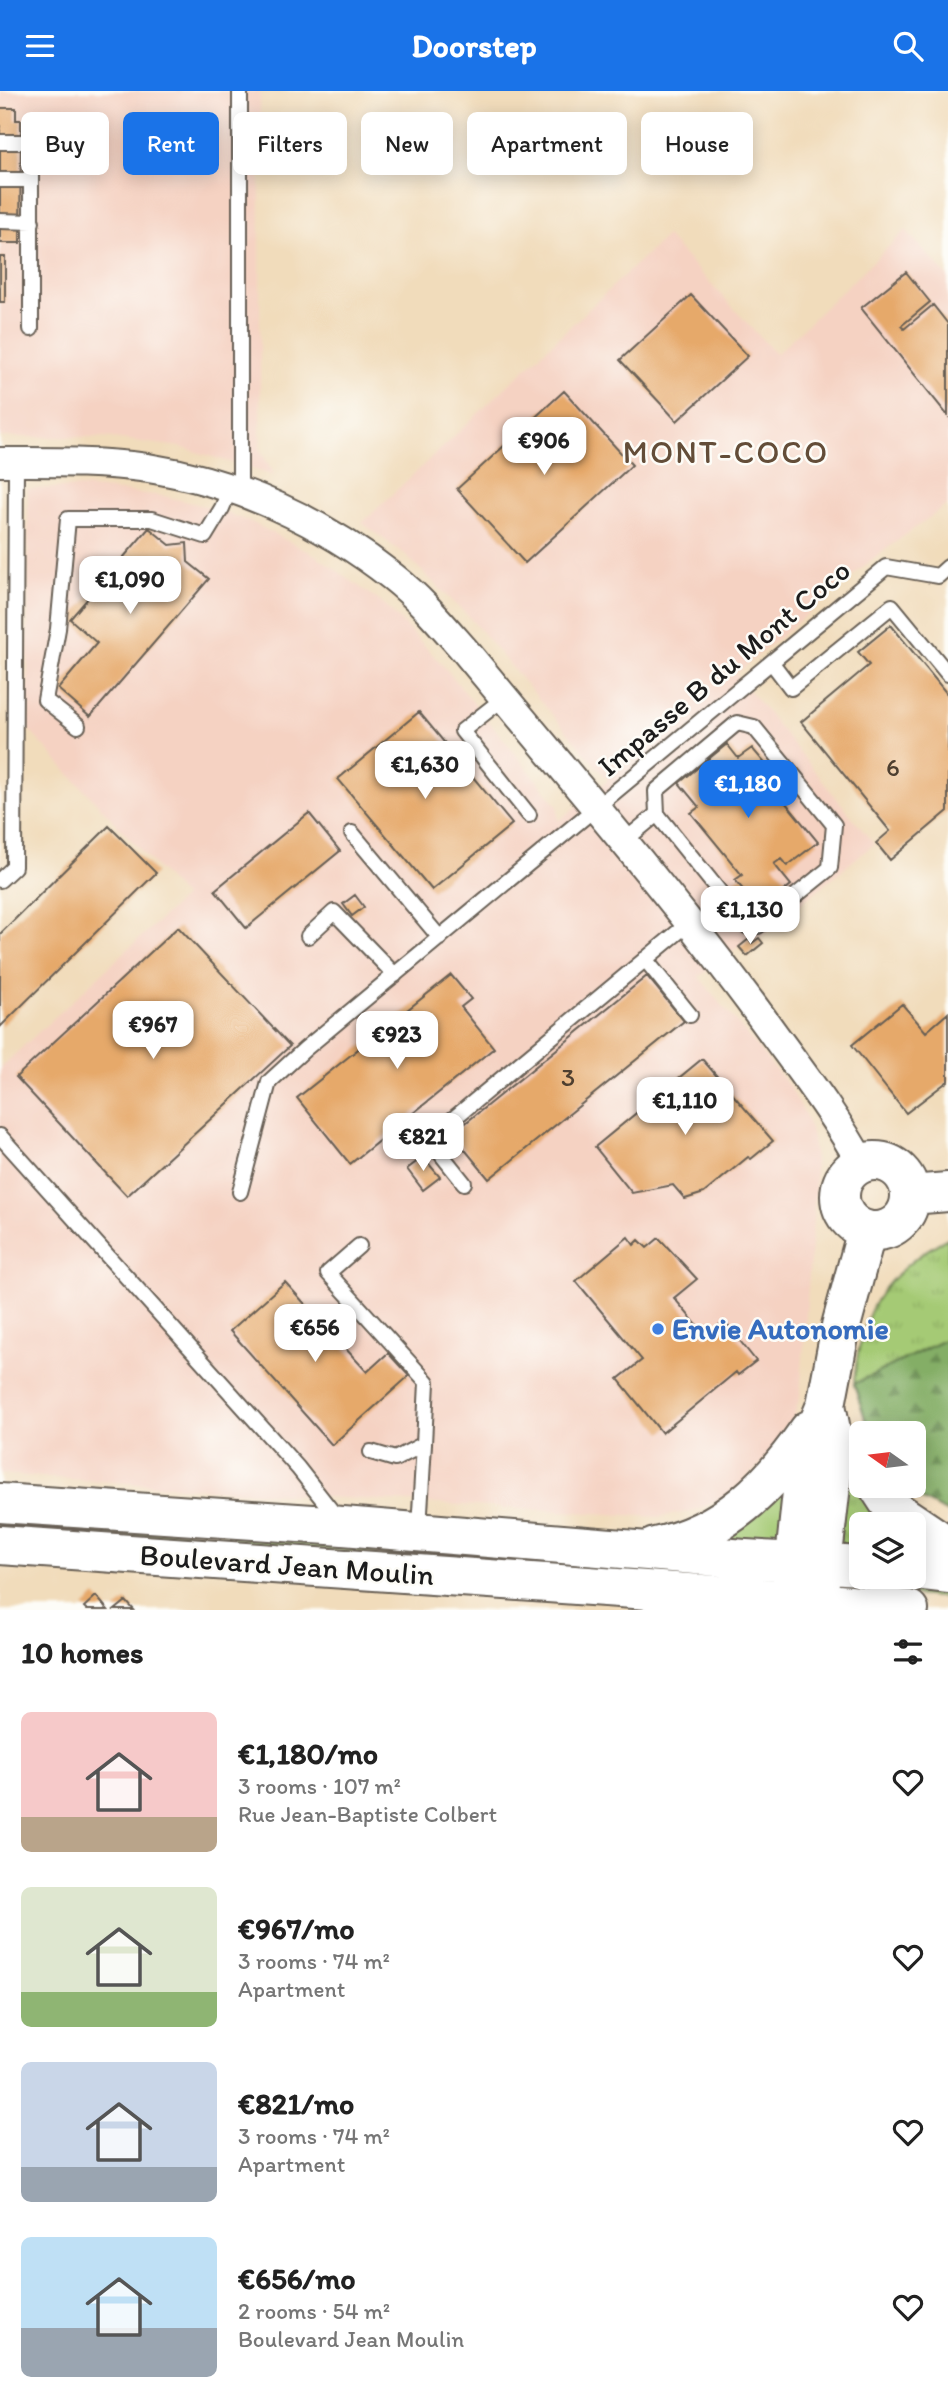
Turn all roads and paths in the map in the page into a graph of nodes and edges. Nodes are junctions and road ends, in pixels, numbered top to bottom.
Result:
1 (240, 91) edge
2 (0, 142) edge
3 (0, 180) edge
4 (32, 180) junction
5 (0, 221) edge
6 (32, 222) junction
7 (31, 329) dead end
8 (8, 462) edge
9 (235, 491) junction
10 (948, 567) edge
11 (772, 663) junction
12 (948, 674) edge
13 (504, 698) junction
14 (78, 726) dead end
15 (595, 809) junction
16 (657, 814) junction
17 (530, 815) dead end
18 (352, 833) dead end
19 (623, 842) junction
20 (0, 880) edge
21 (689, 923) junction
22 (307, 936) dead end
23 (440, 938) junction
24 (645, 959) junction
25 (395, 975) junction
26 (690, 1015) dead end
27 (0, 1136) edge
28 (861, 1163) junction
29 (464, 1183) dead end
30 (240, 1192) dead end
31 (948, 1192) edge
32 (910, 1195) junction
33 (867, 1230) junction
34 (359, 1246) dead end
35 (826, 1405) junction
36 (849, 1441) edge
37 (424, 1444) junction
38 (371, 1452) dead end
39 (886, 1498) edge
40 (0, 1503) edge
41 (343, 1526) junction
42 (419, 1532) junction
43 (0, 1545) edge
44 (948, 1546) edge
45 (642, 1550) junction
46 (809, 1563) junction
47 (849, 1565) edge
48 (926, 1571) edge
49 (948, 1574) edge
50 (804, 1601) junction
51 (909, 1610) edge

1 - 9 lane
2 - 4 lane
3 - 4 lane
4 - 6 lane
5 - 6 lane
6 - 7 lane
8 - 9 street
8 - 20 lane
9 - 13 street
9 - 14 lane
10 - 11 lane, Impasse B du Mont Coco
11 - 12 lane
11 - 15 lane, Impasse B du Mont Coco
13 - 15 street
13 - 17 lane
15 - 19 street
15 - 23 lane, Impasse B du Mont Coco
16 - 16 lane
16 - 19 lane
18 - 23 lane
19 - 21 street
21 - 24 lane
21 - 28 street
22 - 25 lane
23 - 25 lane, Impasse B du Mont Coco
24 - 26 lane
24 - 29 lane
25 - 30 lane, Impasse B du Mont Coco
27 - 41 lane
28 - 32 main road
28 - 33 main road
31 - 32 main road
32 - 33 main road
33 - 35 main road
34 - 37 lane
35 - 36 main road
35 - 45 main road
35 - 46 main road
37 - 38 lane
37 - 42 lane
39 - 44 main road
40 - 41 main road
41 - 42 main road
42 - 45 main road
43 - 50 main road, Boulevard Jean Moulin
45 - 46 main road
46 - 47 main road
46 - 50 main road
48 - 49 main road
50 - 51 main road, Boulevard Jean Moulin

